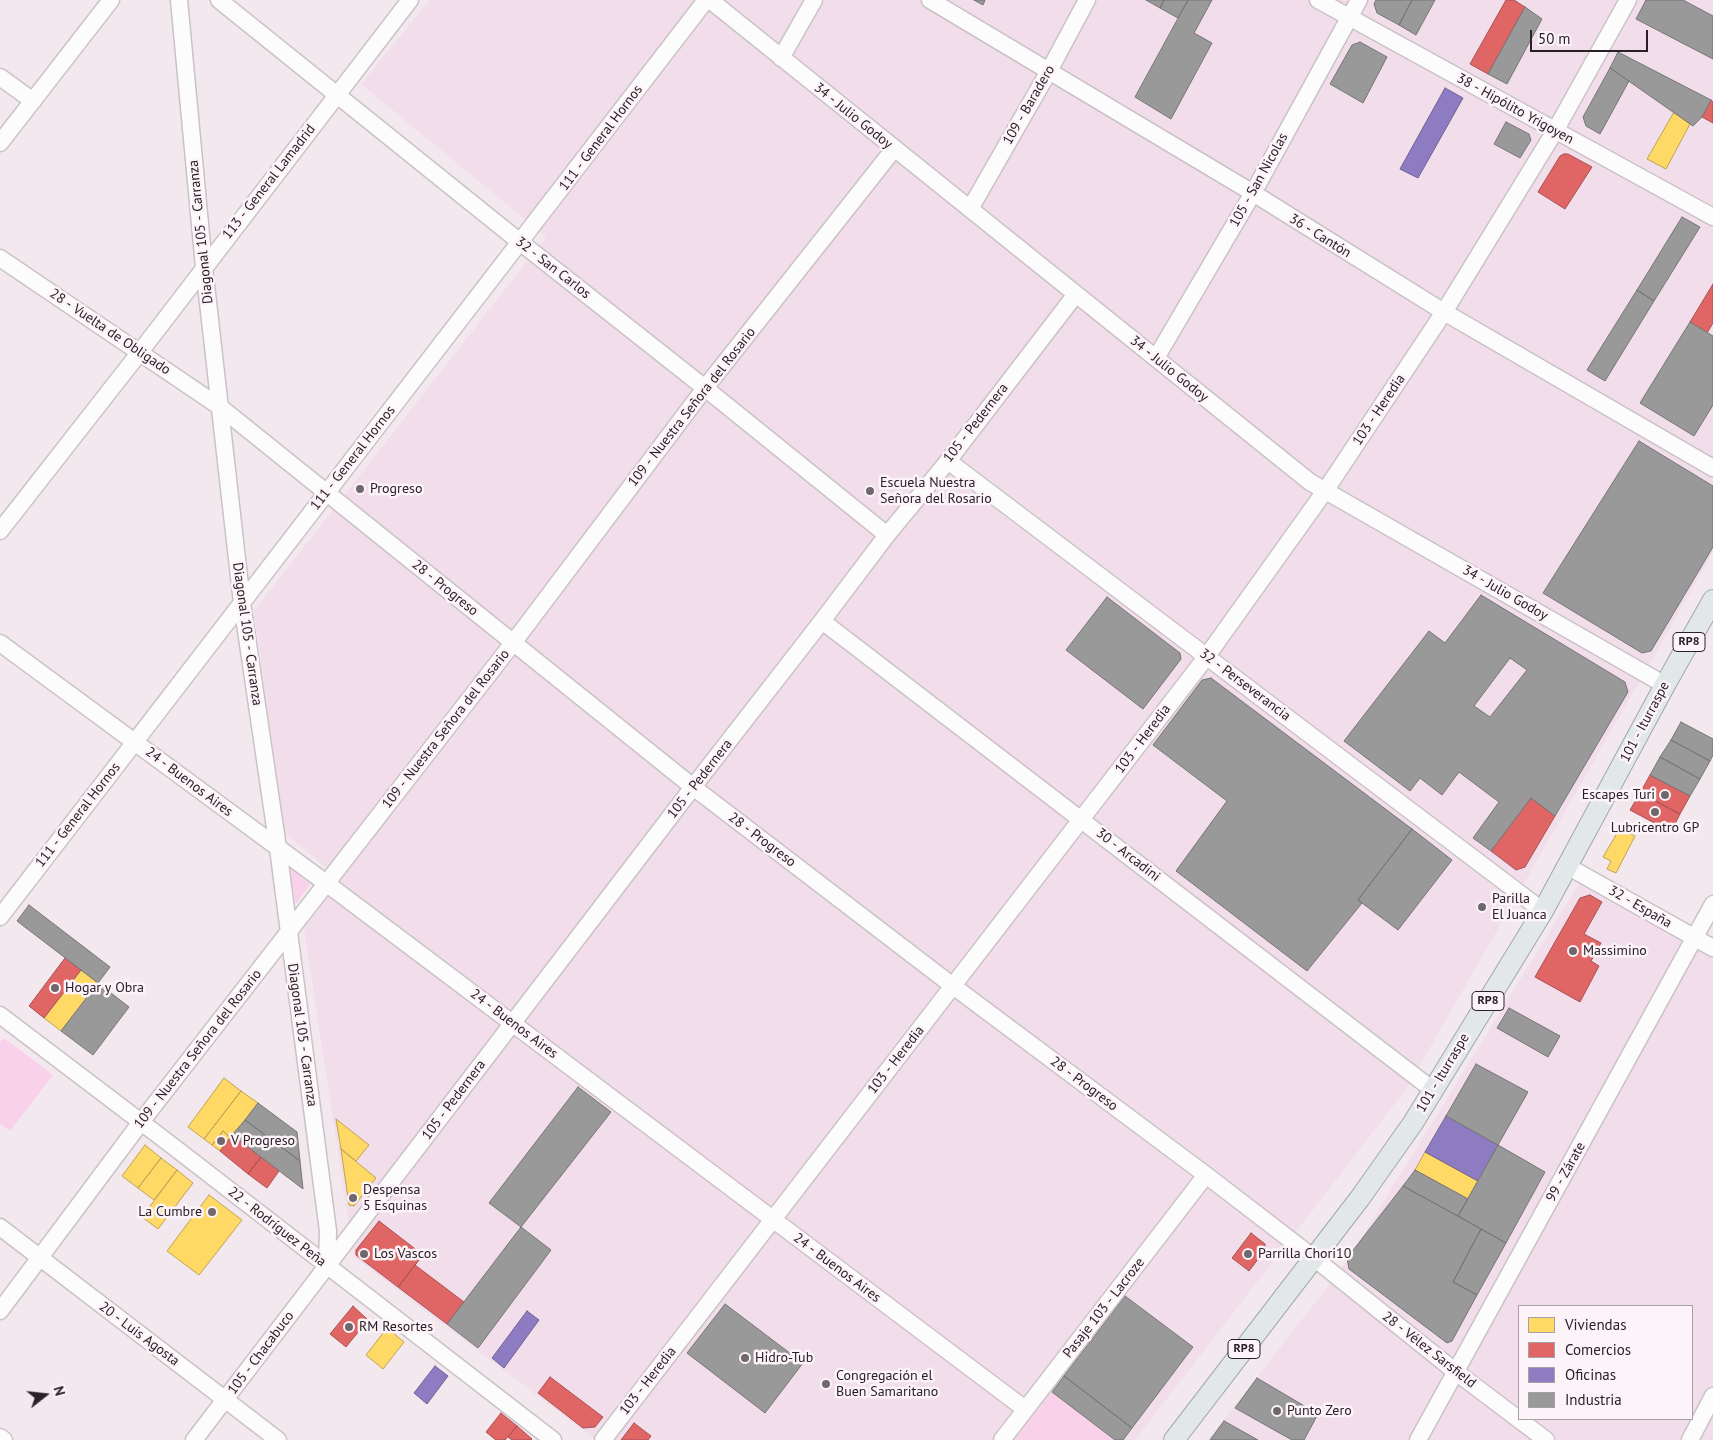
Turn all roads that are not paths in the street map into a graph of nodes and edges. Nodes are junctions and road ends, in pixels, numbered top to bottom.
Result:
1 (111, 0) edge
2 (179, 0) edge
3 (219, 0) edge
4 (410, 0) edge
5 (706, 0) edge
6 (710, 0) edge
7 (814, 0) edge
8 (930, 0) edge
9 (1087, 0) edge
10 (1318, 0) edge
11 (1358, 0) edge
12 (1628, 0) edge
13 (1350, 17) junction
14 (781, 58) junction
15 (1049, 71) junction
16 (0, 77) edge
17 (336, 96) junction
18 (34, 101) junction
19 (1554, 131) junction
20 (0, 144) edge
21 (894, 149) junction
22 (1253, 193) junction
23 (970, 209) junction
24 (1713, 217) edge
25 (520, 242) junction
26 (0, 258) edge
27 (204, 267) junction
28 (1076, 294) junction
29 (1444, 312) junction
30 (140, 352) junction
31 (1156, 358) junction
32 (705, 388) junction
33 (220, 407) junction
34 (948, 460) junction
35 (1713, 468) edge
36 (1325, 491) junction
37 (327, 492) junction
38 (0, 531) edge
39 (887, 535) junction
40 (1713, 600) edge
41 (242, 604) junction
42 (822, 622) junction
43 (0, 643) edge
44 (513, 643) junction
45 (1207, 656) junction
46 (1665, 685) junction
47 (135, 742) junction
48 (693, 787) junction
49 (1082, 820) junction
50 (278, 848) junction
51 (1567, 866) junction
52 (326, 883) junction
53 (1713, 904) edge
54 (1542, 911) junction
55 (0, 917) edge
56 (289, 932) junction
57 (1695, 938) junction
58 (1713, 948) edge
59 (953, 986) junction
60 (0, 1015) edge
61 (512, 1023) junction
62 (1433, 1090) junction
63 (141, 1122) junction
64 (1206, 1175) junction
65 (773, 1219) junction
66 (0, 1227) edge
67 (40, 1258) junction
68 (1314, 1258) junction
69 (327, 1266) junction
70 (0, 1311) edge
71 (1456, 1372) junction
72 (1713, 1396) edge
73 (225, 1400) junction
74 (1025, 1409) junction
75 (1518, 1419) edge
76 (1520, 1420) edge
77 (0, 1437) edge
78 (4, 1440) edge
79 (194, 1440) edge
80 (278, 1440) edge
81 (554, 1440) edge
82 (603, 1440) edge
83 (1002, 1440) edge
84 (1174, 1440) edge
85 (1418, 1440) edge
86 (1546, 1440) edge
87 (1690, 1440) edge

1 - 18 street
2 - 27 street, Diagonal 105 - Carranza
3 - 17 street, 32 - San Carlos
4 - 17 street, 113 - General Lamadrid
5 - 25 street, 111 - General Hornos
6 - 14 street, 34 - Julio Godoy
7 - 14 street
8 - 15 street, 36 - Cantón
9 - 15 street, 109 - Baradero
10 - 13 street, 38 - Hipólito Yrigoyen
11 - 13 street, 105 - San Nicolas
12 - 19 street, 103 - Heredia
13 - 19 street, 38 - Hipólito Yrigoyen
13 - 22 street, 105 - San Nicolas
14 - 21 street, 34 - Julio Godoy
15 - 22 street, 36 - Cantón
15 - 23 street, 109 - Baradero
16 - 18 street
17 - 25 street, 32 - San Carlos
17 - 27 street, 113 - General Lamadrid
18 - 20 street
19 - 24 street, 38 - Hipólito Yrigoyen
19 - 29 street, 103 - Heredia
21 - 23 street, 34 - Julio Godoy
21 - 32 street, 109 - Nuestra Señora del Rosario
22 - 29 street, 36 - Cantón
22 - 31 street, 105 - San Nicolas
23 - 28 street, 34 - Julio Godoy
25 - 32 street, 32 - San Carlos
25 - 37 street, 111 - General Hornos
26 - 30 street, 28 - Vuelta de Obligado
27 - 30 street, 113 - General Lamadrid
27 - 33 street, Diagonal 105 - Carranza
28 - 31 street, 34 - Julio Godoy
28 - 34 street, 105 - Pedernera
29 - 35 street, 36 - Cantón
29 - 36 street, 103 - Heredia
30 - 33 street, 28 - Vuelta de Obligado
30 - 38 street, 113 - General Lamadrid
31 - 36 street, 34 - Julio Godoy
32 - 39 street, 32 - San Carlos
32 - 44 street, 109 - Nuestra Señora del Rosario
33 - 37 street, 28 - Progreso
33 - 41 street, Diagonal 105 - Carranza
34 - 39 street, 105 - Pedernera
34 - 45 street, 32 - Perseverancia
36 - 45 street, 103 - Heredia
36 - 46 street, 34 - Julio Godoy
37 - 41 street, 111 - General Hornos
37 - 44 street, 28 - Progreso
39 - 42 street, 105 - Pedernera
40 - 46 main road, 101 - Iturraspe / RP8
41 - 47 street, 111 - General Hornos
41 - 50 street, Diagonal 105 - Carranza
42 - 48 street, 105 - Pedernera
42 - 49 street, 30 - Arcadini
43 - 47 street, 24 - Buenos Aires
44 - 48 street, 28 - Progreso
44 - 52 street, 109 - Nuestra Señora del Rosario
45 - 49 street, 103 - Heredia
45 - 54 street, 32 - Perseverancia
46 - 51 main road, 101 - Iturraspe / RP8
47 - 50 street, 24 - Buenos Aires
47 - 55 street, 111 - General Hornos
48 - 59 street, 28 - Progreso
48 - 61 street, 105 - Pedernera
49 - 59 street, 103 - Heredia
49 - 62 street, 30 - Arcadini
50 - 52 street, 24 - Buenos Aires
50 - 56 street, Diagonal 105 - Carranza
51 - 54 main road, 101 - Iturraspe / RP8
51 - 57 street, 32 - España
52 - 56 street, 109 - Nuestra Señora del Rosario
52 - 61 street, 24 - Buenos Aires
53 - 57 street, 99 - Zárate
54 - 62 main road, 101 - Iturraspe / RP8
56 - 63 street, 109 - Nuestra Señora del Rosario
56 - 69 street, Diagonal 105 - Carranza
57 - 58 street, 32 - España
57 - 71 street, 99 - Zárate
59 - 64 street, 28 - Progreso
59 - 65 street, 103 - Heredia
60 - 63 street, 22 - Rodríguez Peña
61 - 65 street, 24 - Buenos Aires
61 - 69 street, 105 - Pedernera
62 - 68 main road, 101 - Iturraspe / RP8
63 - 67 street, 109 - Nuestra Señora del Rosario
63 - 69 street, 22 - Rodríguez Peña
64 - 68 street, 28 - Progreso
64 - 74 street, Pasaje 103 - Lacroze
65 - 74 street, 24 - Buenos Aires
65 - 82 street, 103 - Heredia
66 - 67 street, 20 - Luis Agosta
67 - 70 street, 109 - Nuestra Señora del Rosario
67 - 73 street, 20 - Luis Agosta
68 - 71 street, 28 - Vélez Sarsfield
68 - 84 main road, 101 - Iturraspe / RP8
69 - 73 street, 105 - Chacabuco
69 - 81 street, 22 - Rodríguez Peña
71 - 75 street, 28 - Vélez Sarsfield
71 - 85 street, 99 - Zárate
72 - 87 street
73 - 79 street, 105 - Chacabuco
73 - 80 street, 20 - Luis Agosta
74 - 83 street, Pasaje 103 - Lacroze
76 - 86 street, 28 - Vélez Sarsfield
77 - 78 street

